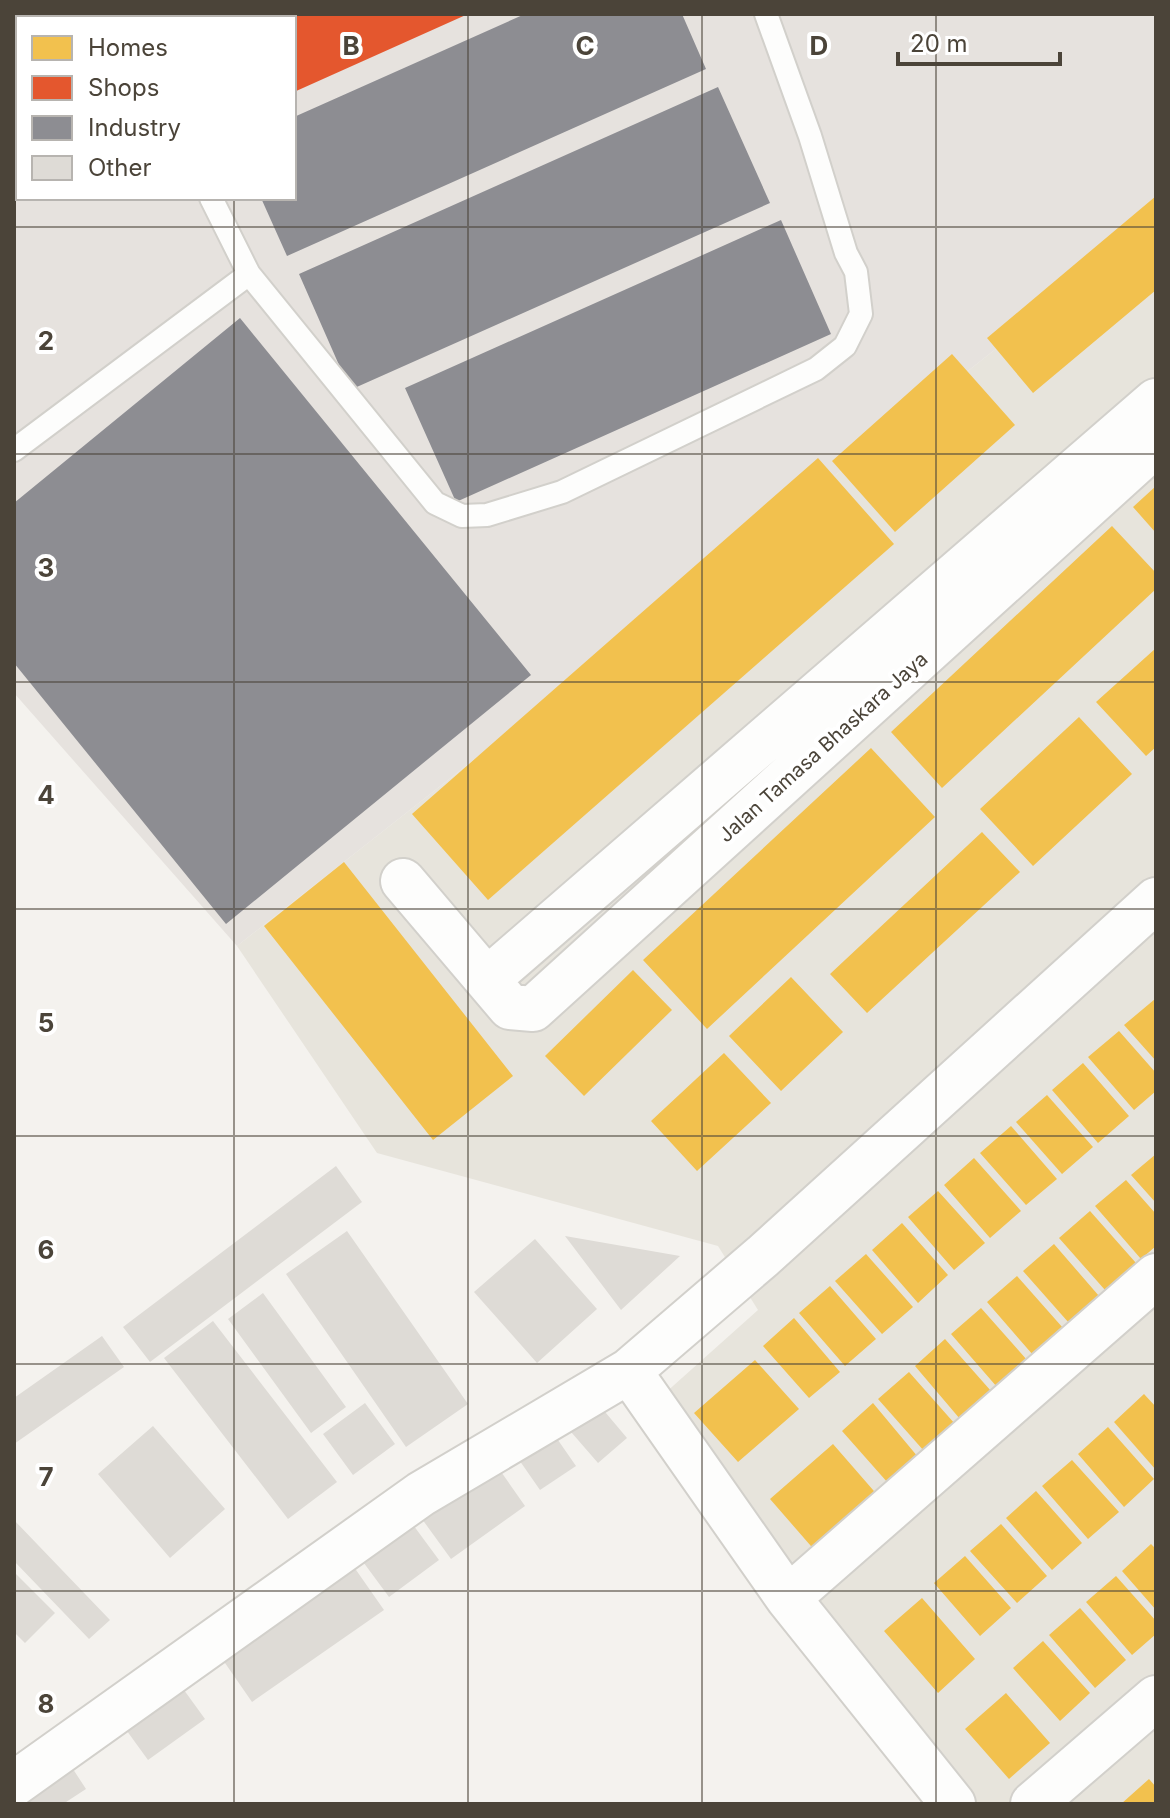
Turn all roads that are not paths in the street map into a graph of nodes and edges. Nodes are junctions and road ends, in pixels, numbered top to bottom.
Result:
1 (766, 14) edge
2 (212, 200) edge
3 (249, 274) junction
4 (1156, 401) edge
5 (1156, 444) edge
6 (14, 450) edge
7 (403, 881) dead end
8 (1156, 900) edge
9 (488, 979) junction
10 (1156, 1276) edge
11 (629, 1371) junction
12 (788, 1598) junction
13 (1156, 1698) edge
14 (14, 1784) edge
15 (953, 1804) edge
16 (1033, 1804) edge

1 - 3 lane
2 - 3 lane
3 - 6 lane
4 - 9 street, Jalan Tamasa Bhaskara Jaya
5 - 9 street, Jalan Tamasa Bhaskara Jaya
7 - 9 street, Jalan Tamasa Bhaskara Jaya
8 - 11 street
10 - 12 street
11 - 12 street
11 - 14 street
12 - 15 street
13 - 16 street

